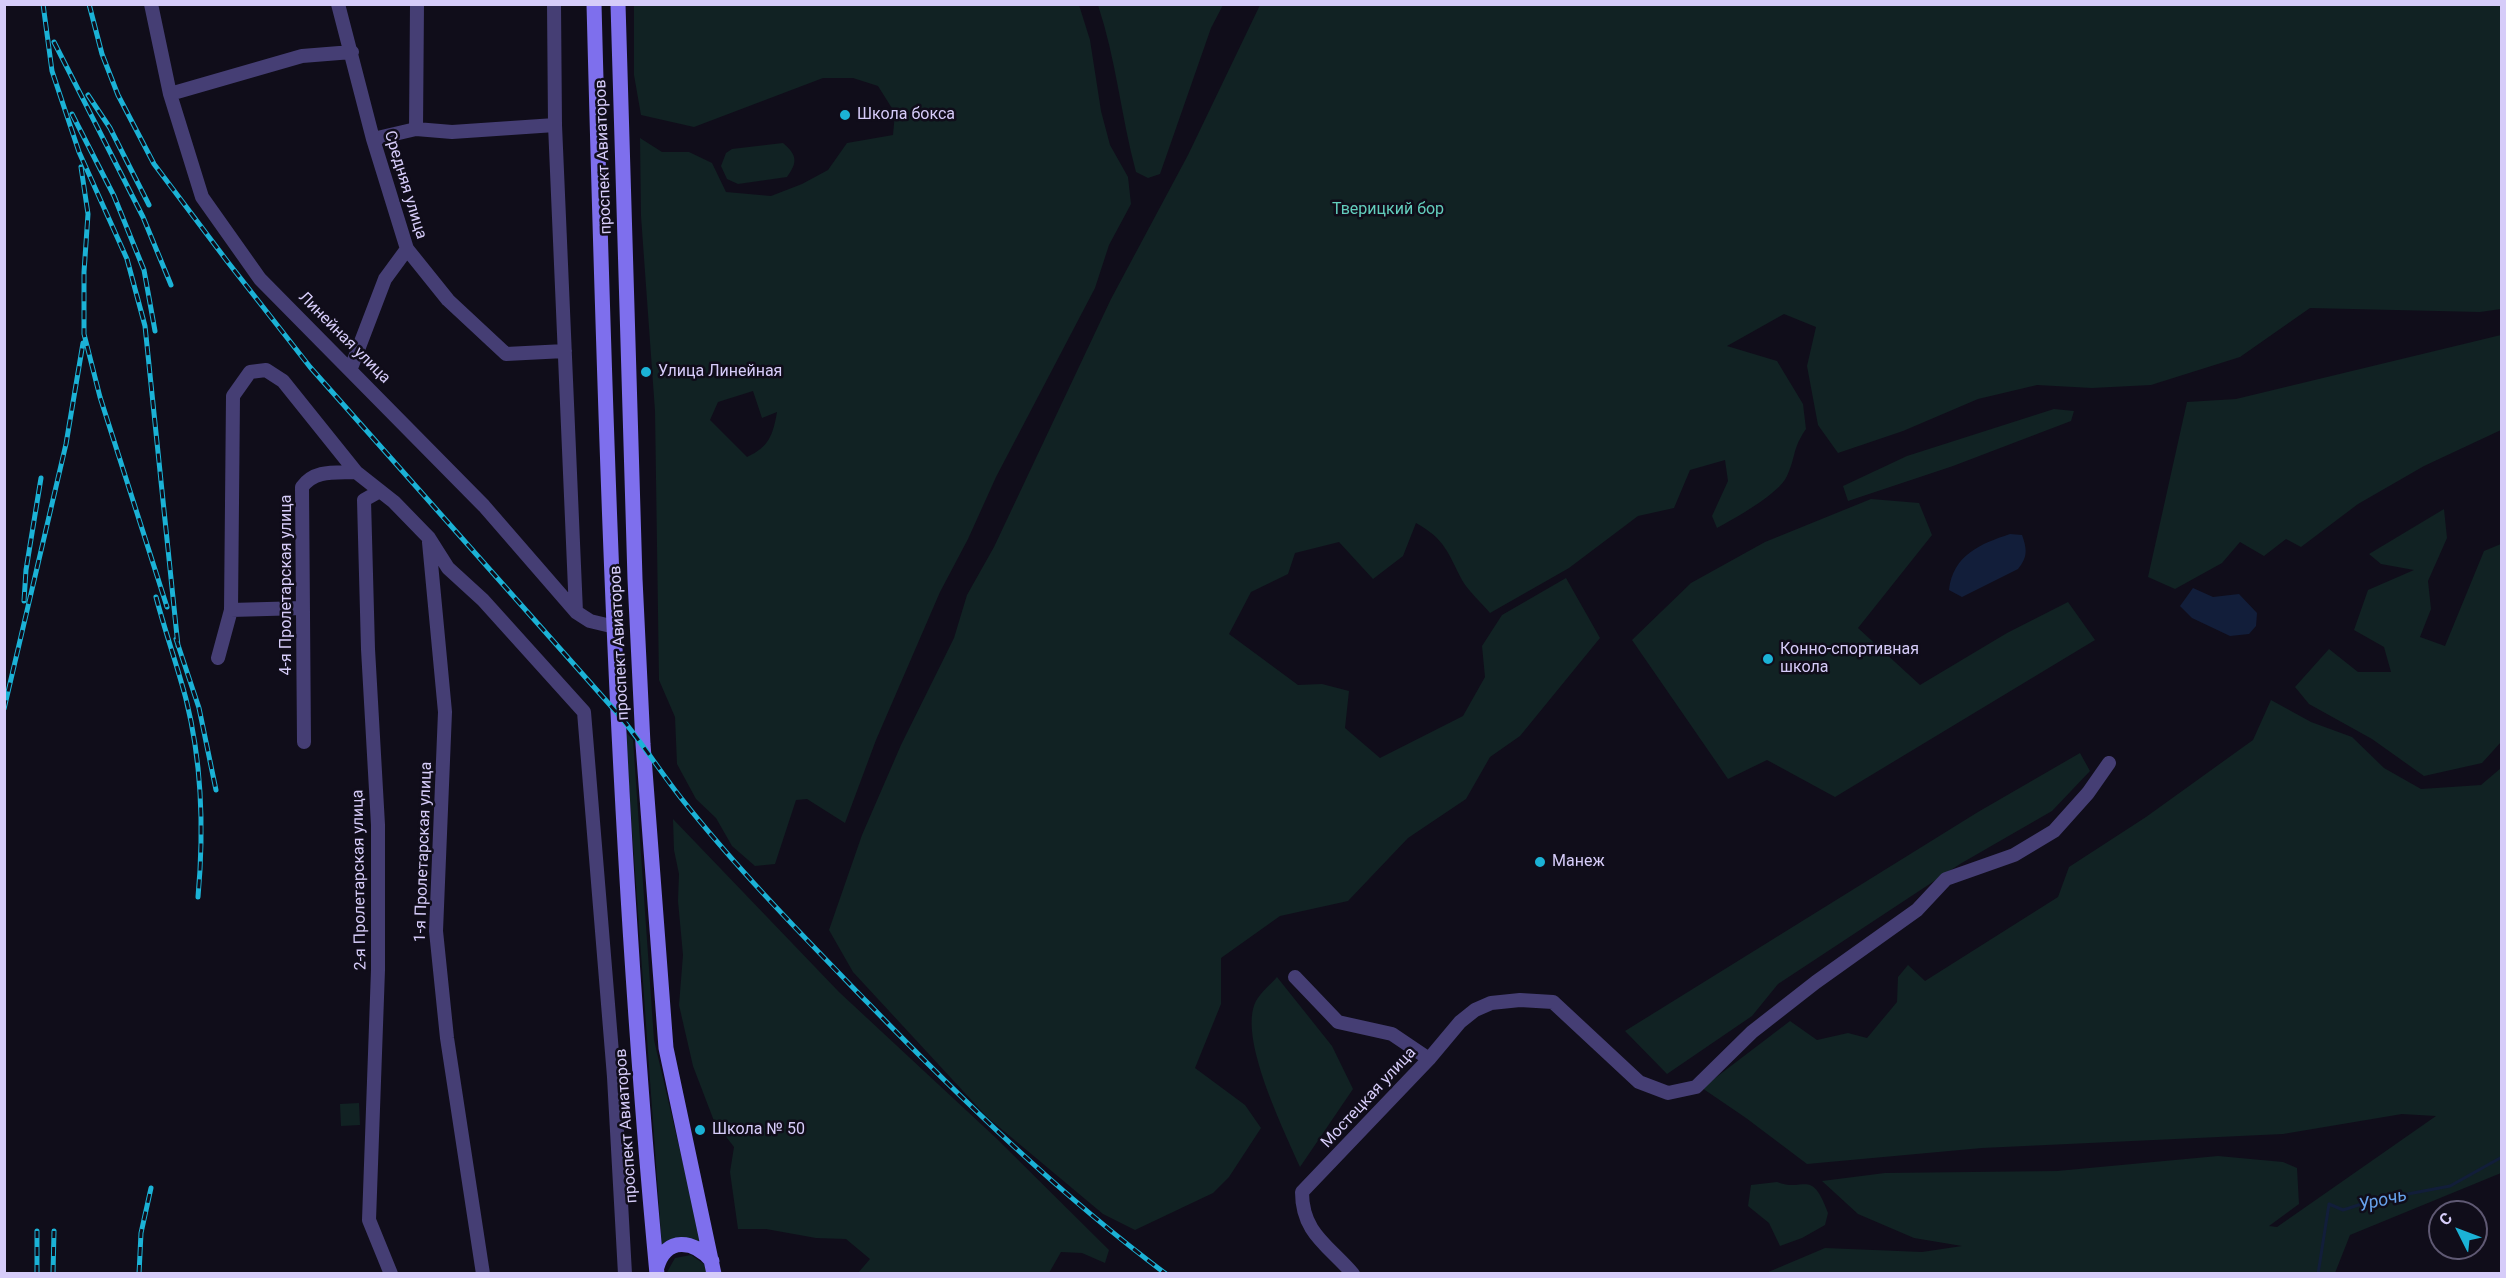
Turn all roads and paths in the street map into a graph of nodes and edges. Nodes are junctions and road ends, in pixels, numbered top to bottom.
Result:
1 (151, 4) edge
2 (338, 4) edge
3 (417, 4) edge
4 (554, 4) edge
5 (594, 4) edge
6 (618, 4) edge
7 (352, 52) junction
8 (170, 94) junction
9 (555, 125) junction
10 (416, 129) junction
11 (373, 139) junction
12 (407, 249) junction
13 (565, 351) junction
14 (351, 368) junction
15 (356, 472) junction
16 (380, 491) junction
17 (429, 538) junction
18 (303, 608) junction
19 (231, 610) junction
20 (576, 612) junction
21 (615, 627) junction
22 (218, 658) dead end
23 (304, 742) dead end
24 (2109, 763) dead end
25 (1295, 977) dead end
26 (1429, 1059) junction
27 (713, 1267) edge
28 (657, 1271) edge
29 (391, 1274) edge
30 (483, 1274) edge
31 (625, 1274) edge
32 (1353, 1274) edge

1 - 8 street, Линейная улица
2 - 7 street, Средняя улица
3 - 10 street
4 - 9 street
5 - 21 main road, проспект Авиаторов
6 - 27 main road, проспект Авиаторов
7 - 8 street
7 - 11 street, Средняя улица
8 - 14 street, Линейная улица
9 - 10 street
9 - 13 street
10 - 11 street
11 - 12 street, Средняя улица
12 - 13 street, Средняя улица
12 - 14 street
13 - 20 street
14 - 20 street, Линейная улица
15 - 16 street
15 - 18 street, 4-я Пролетарская улица
15 - 19 street
16 - 17 street
16 - 29 street, 2-я Пролетарская улица
17 - 30 street, 1-я Пролетарская улица
17 - 31 street, проспект Авиаторов
18 - 19 street
18 - 23 street, 4-я Пролетарская улица
19 - 22 street
20 - 21 street, Линейная улица
21 - 28 main road, проспект Авиаторов
24 - 26 street, Мостецкая улица
25 - 26 street
26 - 32 street, Мостецкая улица
27 - 28 main road

